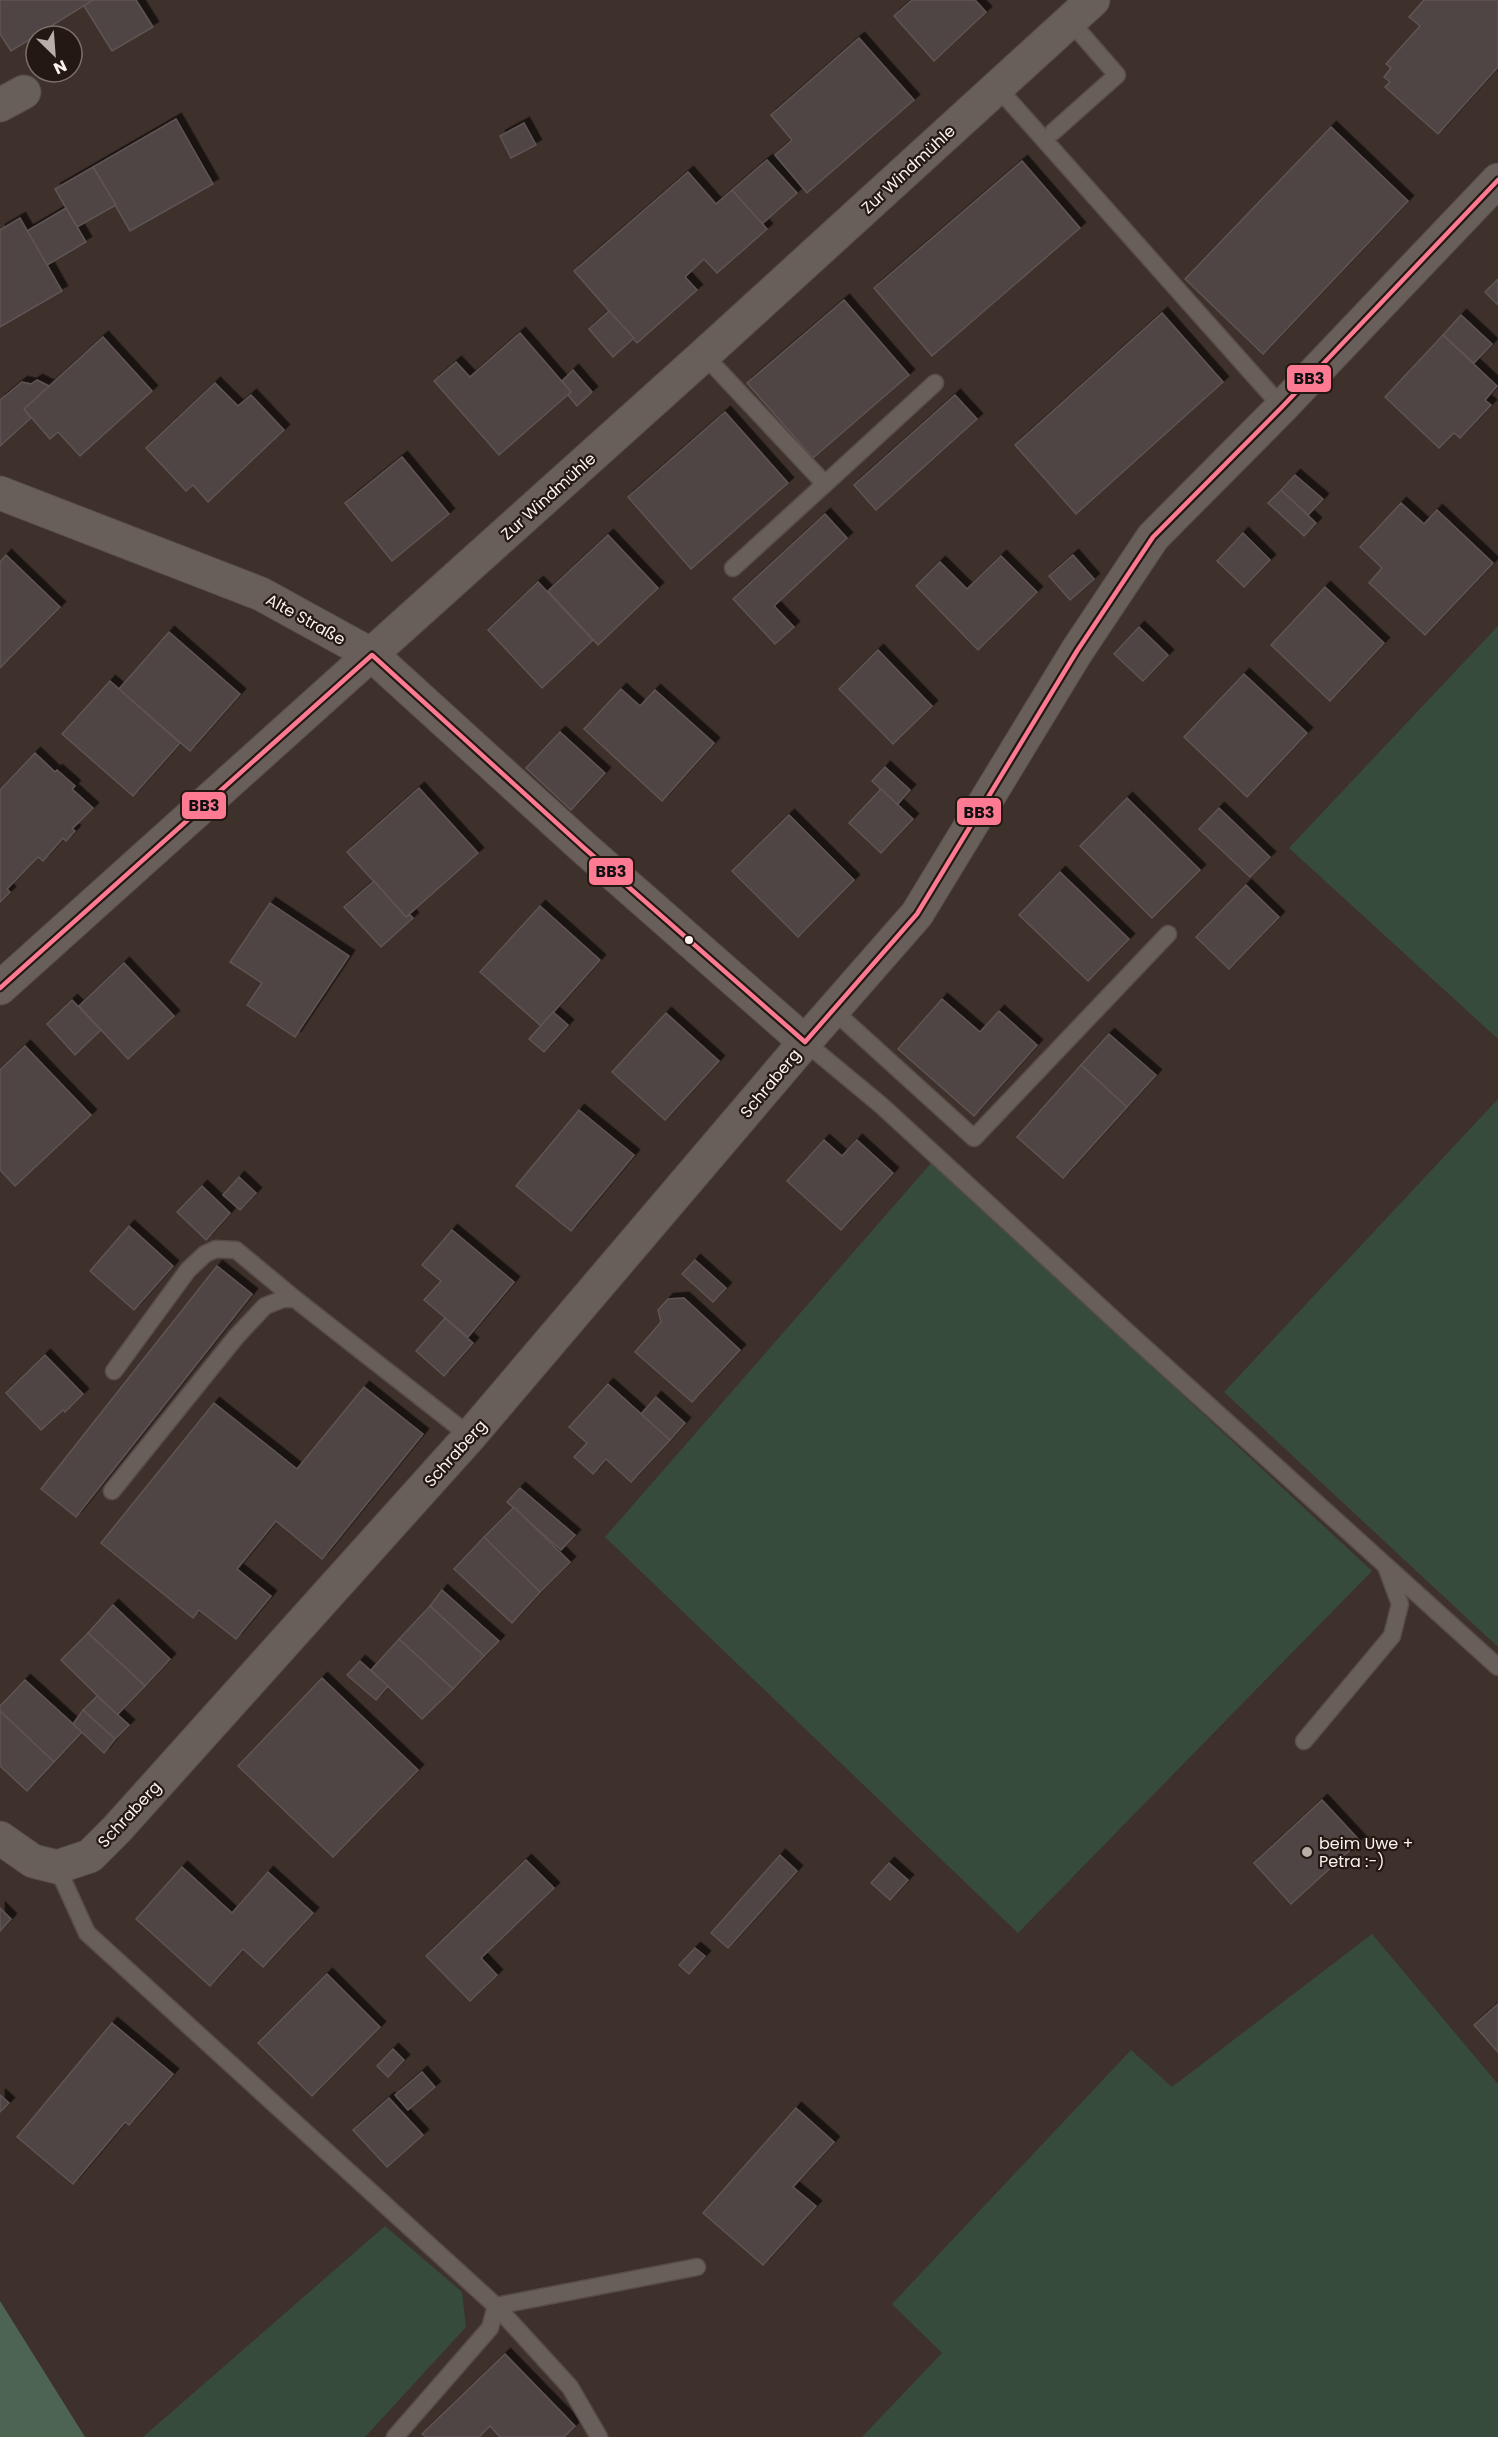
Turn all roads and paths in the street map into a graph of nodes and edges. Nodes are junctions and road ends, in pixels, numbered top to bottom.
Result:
1 (1082, 10) edge
2 (997, 87) junction
3 (1053, 132) dead end
4 (1498, 180) edge
5 (704, 355) junction
6 (935, 383) dead end
7 (1282, 407) junction
8 (825, 484) junction
9 (0, 493) edge
10 (733, 568) dead end
11 (372, 655) junction
12 (1168, 934) dead end
13 (0, 988) edge
14 (833, 1010) junction
15 (805, 1042) junction
16 (295, 1299) junction
17 (114, 1371) dead end
18 (470, 1436) junction
19 (112, 1491) dead end
20 (1386, 1565) junction
21 (1498, 1667) edge
22 (1304, 1741) dead end
23 (0, 1838) edge
24 (57, 1867) junction
25 (697, 2267) dead end
26 (496, 2306) junction
27 (395, 2437) edge
28 (599, 2437) edge

1 - 2 street, Zur Windmühle
1 - 3 lane
2 - 5 street, Zur Windmühle
2 - 7 lane
4 - 7 street, Schraberg
5 - 8 lane
5 - 11 street, Zur Windmühle
6 - 8 lane
7 - 14 street, Schraberg
8 - 10 lane
9 - 11 street, Alte Straße
11 - 13 street, Zur Windmühle
11 - 15 street, Alte Straße
12 - 14 lane
14 - 15 street, Schraberg
15 - 18 street, Schraberg
15 - 20 lane
16 - 17 lane
16 - 18 lane
16 - 19 lane
18 - 24 street, Schraberg
20 - 21 lane
20 - 22 lane
23 - 24 street
24 - 26 lane
25 - 26 lane
26 - 27 lane
26 - 28 lane

